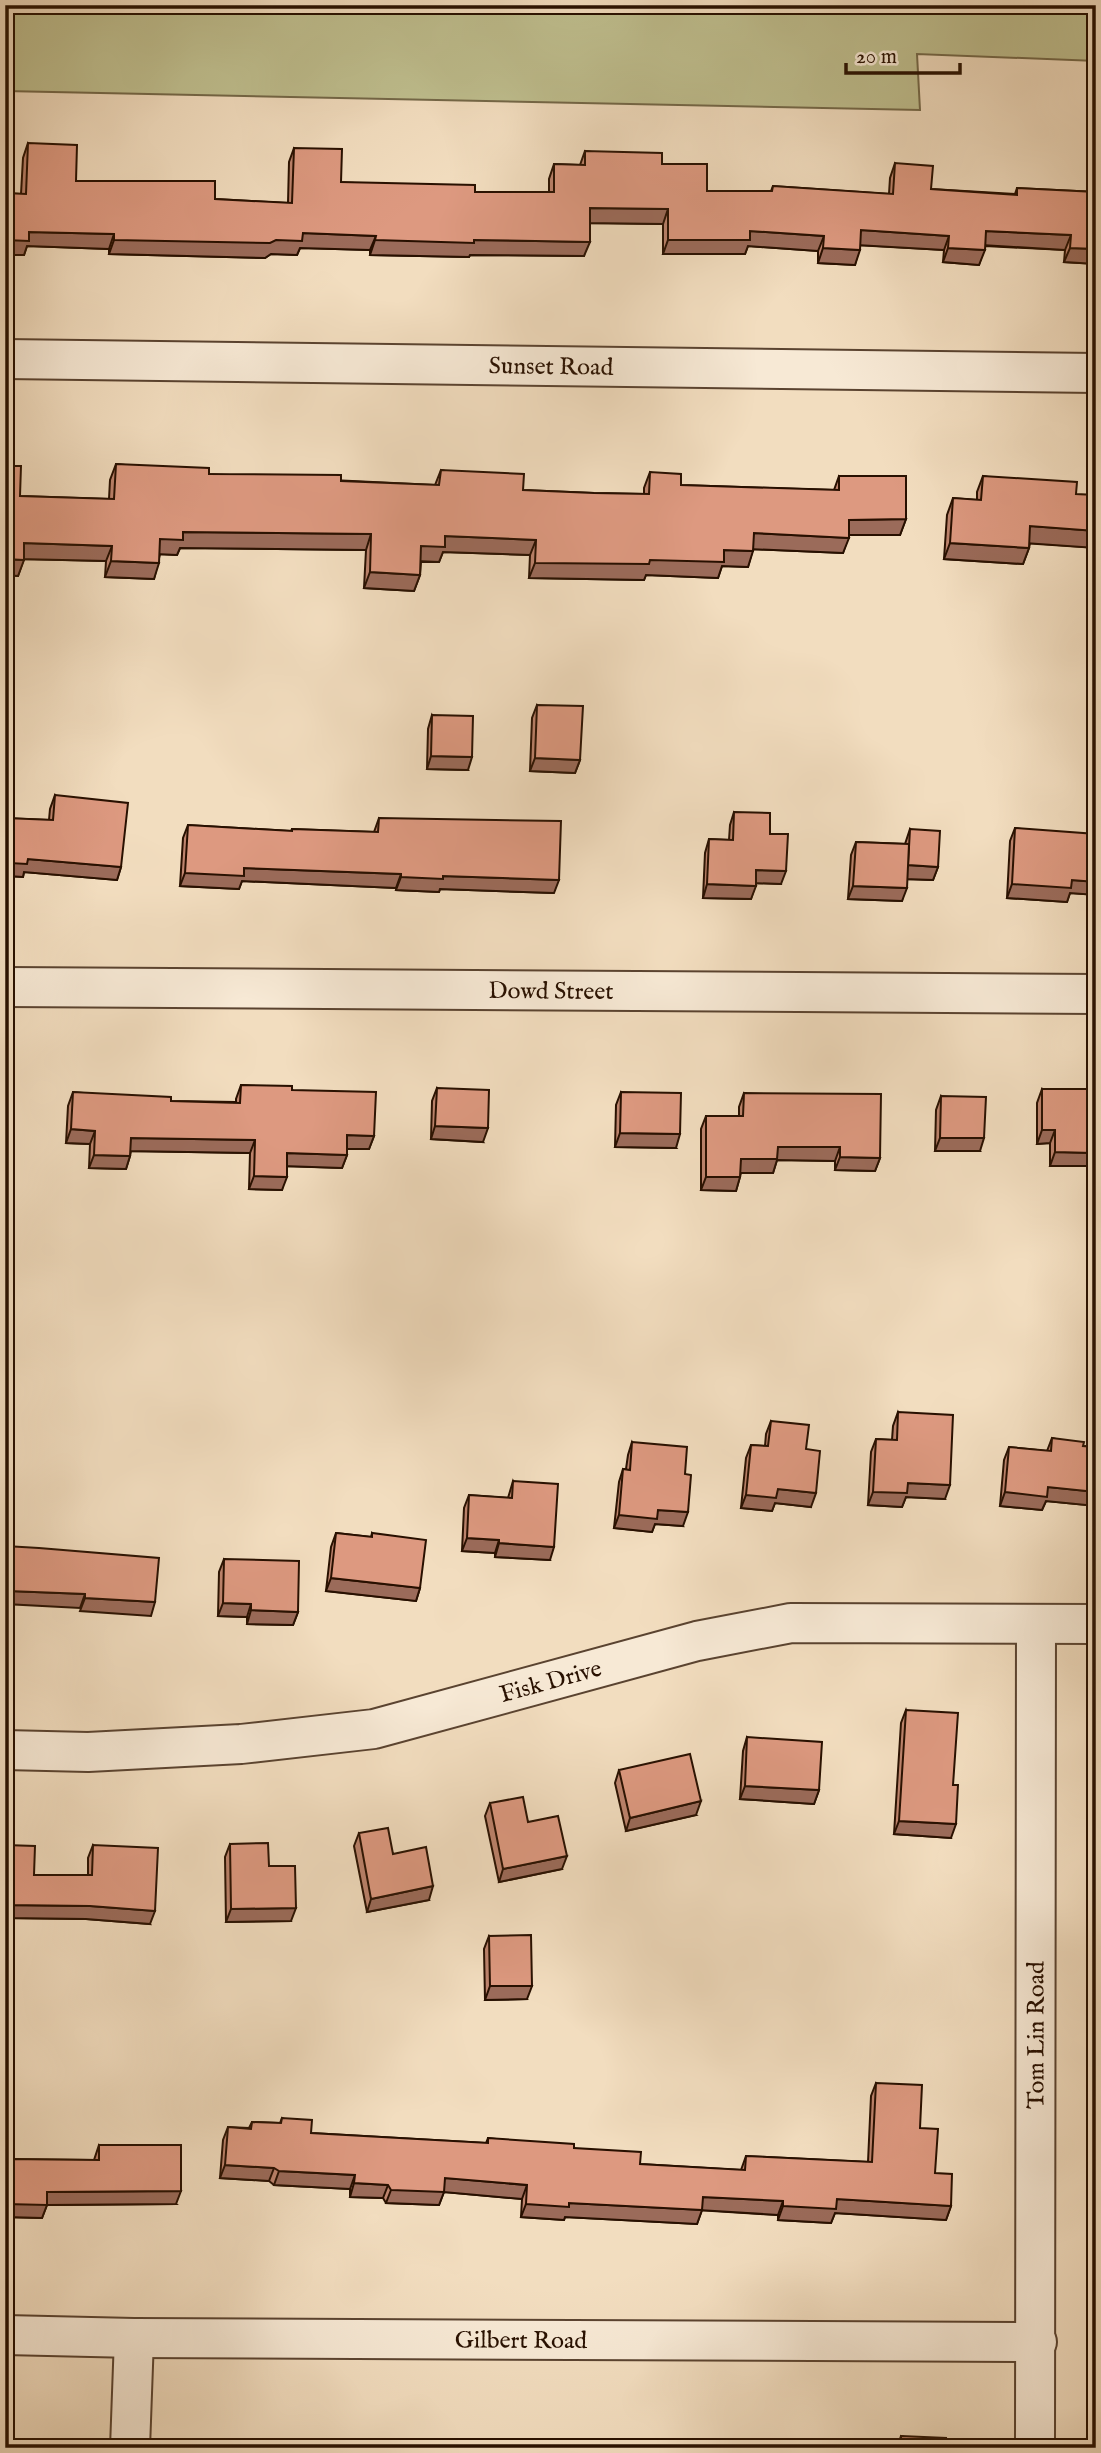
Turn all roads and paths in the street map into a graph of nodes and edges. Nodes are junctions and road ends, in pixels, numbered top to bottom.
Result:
1 (5, 359) edge
2 (1096, 373) edge
3 (5, 987) edge
4 (1096, 994) edge
5 (1036, 1624) junction
6 (1096, 1624) edge
7 (5, 1750) edge
8 (5, 2335) edge
9 (134, 2338) junction
10 (1037, 2342) junction
11 (130, 2448) edge
12 (1035, 2448) edge

1 - 2 street, Sunset Road
3 - 4 street, Dowd Street
5 - 6 street, Fisk Drive
5 - 7 street, Fisk Drive
5 - 10 street, Tom Lin Road
8 - 9 street, Gilbert Road
9 - 10 street, Gilbert Road
9 - 11 street
10 - 12 street, Tom Lin Road

